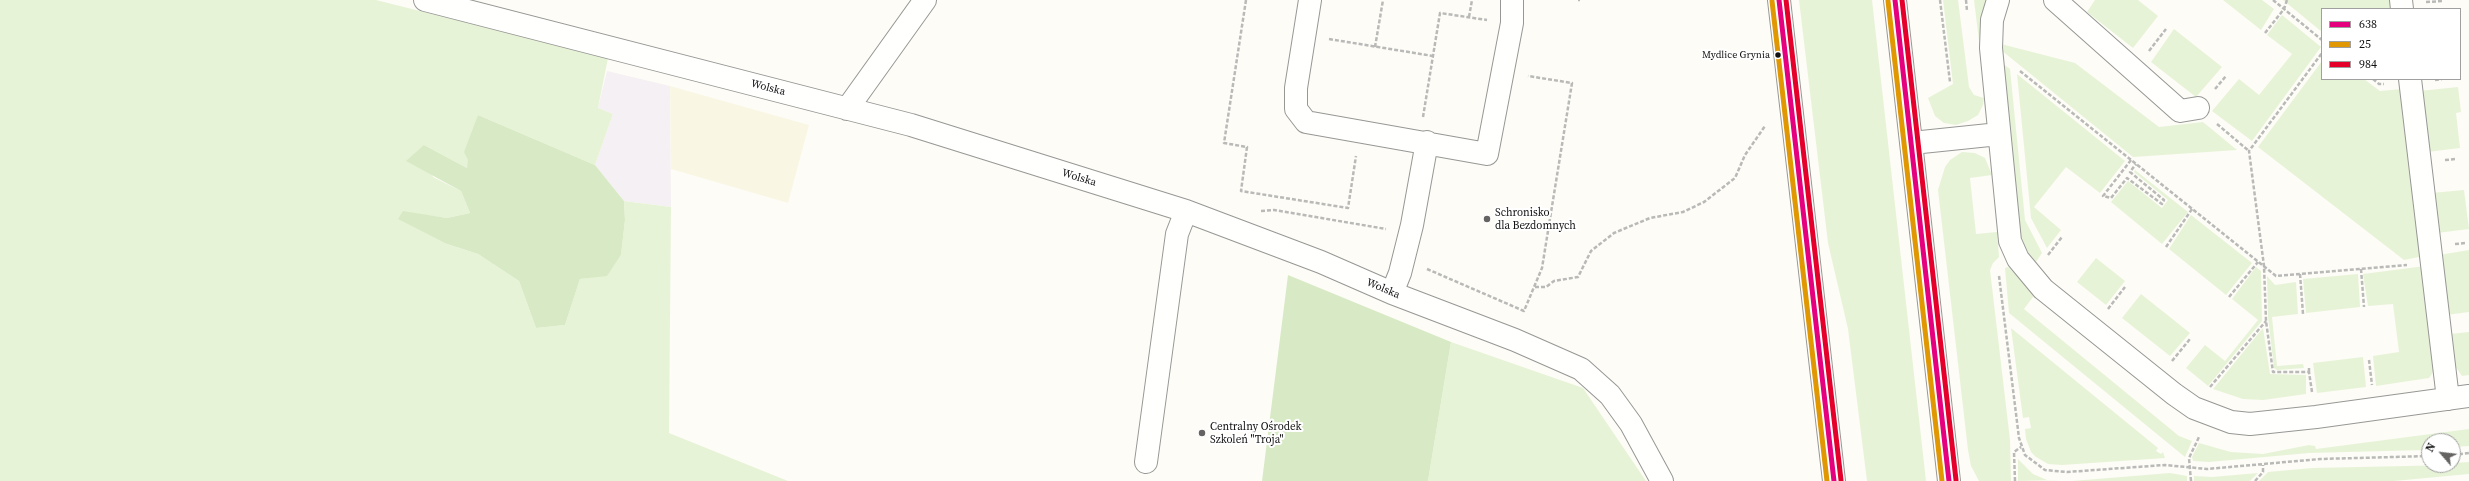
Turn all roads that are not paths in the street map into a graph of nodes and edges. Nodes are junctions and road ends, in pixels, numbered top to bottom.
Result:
1 (425, 0) edge
2 (925, 0) edge
3 (1310, 0) edge
4 (1512, 0) edge
5 (1779, 0) edge
6 (1894, 0) edge
7 (1998, 0) edge
8 (2055, 0) edge
9 (2410, 80) edge
10 (2198, 108) road end
11 (847, 109) junction
12 (1999, 134) junction
13 (1423, 142) junction
14 (1912, 143) junction
15 (1186, 212) junction
16 (1392, 293) junction
17 (2469, 396) edge
18 (2448, 399) junction
19 (1146, 462) dead end
20 (1662, 481) edge
21 (1834, 481) edge
22 (1949, 481) edge

1 - 11 street, Wolska
2 - 11 street
3 - 13 street
4 - 13 street
5 - 21 street
6 - 14 street
7 - 12 street
8 - 10 street
9 - 18 street
11 - 15 street, Wolska
12 - 14 street
12 - 18 street
13 - 16 street
14 - 22 street
15 - 16 street, Wolska
15 - 19 street
16 - 20 street, Wolska
17 - 18 street

